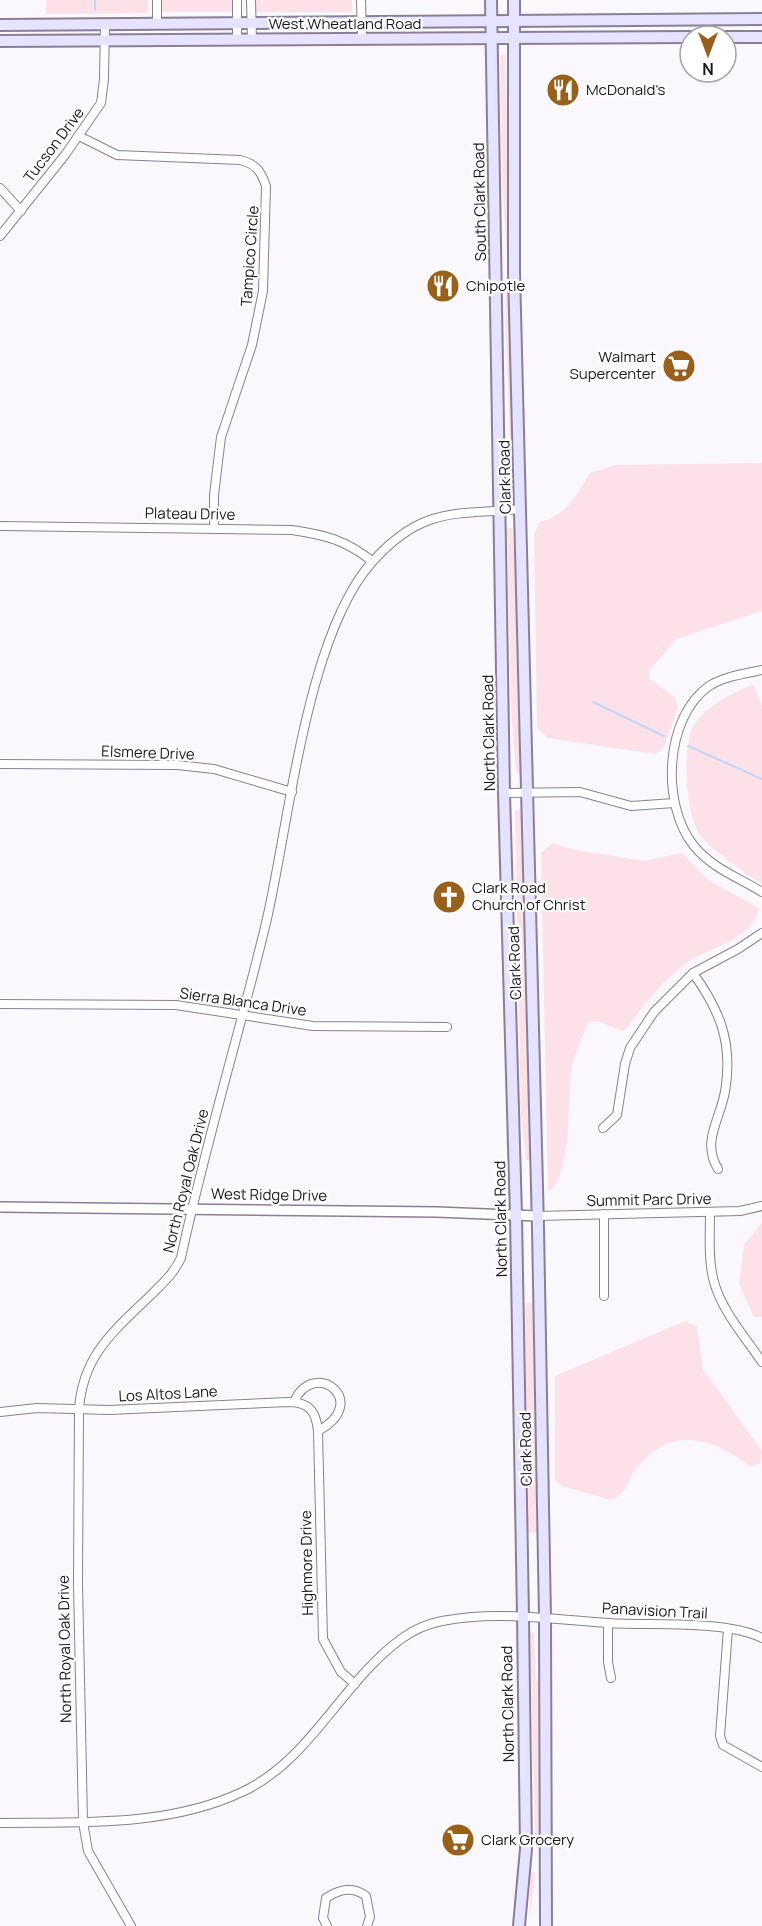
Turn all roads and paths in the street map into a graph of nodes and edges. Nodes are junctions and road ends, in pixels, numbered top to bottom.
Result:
1 (157, 0) edge
2 (237, 0) edge
3 (251, 0) edge
4 (361, 0) edge
5 (491, 0) edge
6 (514, 0) edge
7 (688, 19) junction
8 (762, 19) edge
9 (491, 21) junction
10 (514, 21) junction
11 (362, 22) junction
12 (157, 23) junction
13 (237, 23) junction
14 (251, 23) junction
15 (105, 24) junction
16 (688, 24) edge
17 (0, 25) edge
18 (678, 37) edge
19 (738, 37) edge
20 (762, 37) edge
21 (491, 38) junction
22 (514, 38) junction
23 (362, 39) junction
24 (237, 40) junction
25 (252, 40) junction
26 (0, 41) edge
27 (105, 41) junction
28 (79, 136) junction
29 (0, 188) edge
30 (21, 211) junction
31 (0, 236) edge
32 (497, 272) junction
33 (514, 272) junction
34 (521, 509) junction
35 (501, 511) junction
36 (0, 526) edge
37 (214, 528) junction
38 (372, 561) junction
39 (762, 670) edge
40 (0, 764) edge
41 (292, 792) junction
42 (525, 792) junction
43 (504, 793) junction
44 (674, 803) junction
45 (762, 892) edge
46 (762, 933) edge
47 (693, 973) junction
48 (0, 1004) edge
49 (244, 1015) junction
50 (447, 1027) dead end
51 (603, 1128) dead end
52 (718, 1169) dead end
53 (762, 1206) edge
54 (0, 1207) edge
55 (191, 1210) junction
56 (710, 1212) junction
57 (604, 1214) junction
58 (516, 1216) junction
59 (537, 1216) junction
60 (604, 1296) dead end
61 (762, 1362) edge
62 (294, 1402) junction
63 (79, 1409) junction
64 (0, 1412) edge
65 (318, 1431) junction
66 (522, 1616) junction
67 (544, 1618) junction
68 (608, 1623) junction
69 (728, 1629) junction
70 (762, 1638) edge
71 (611, 1678) dead end
72 (355, 1684) junction
73 (762, 1767) edge
74 (83, 1822) junction
75 (0, 1823) edge
76 (131, 1926) edge
77 (327, 1926) edge
78 (367, 1926) edge
79 (519, 1926) edge
80 (546, 1926) edge

1 - 12 street
2 - 13 street
3 - 14 street
4 - 11 street
5 - 9 main road, South Clark Road
6 - 10 main road, Clark Road
7 - 8 main road, West Wheatland Road
7 - 10 main road, West Wheatland Road
7 - 16 main road
9 - 10 main road, West Wheatland Road
9 - 11 main road, West Wheatland Road
9 - 21 main road, South Clark Road
10 - 22 main road, Clark Road
11 - 14 main road, West Wheatland Road
11 - 23 street
12 - 13 main road, West Wheatland Road
12 - 15 main road, West Wheatland Road
13 - 14 main road, West Wheatland Road
13 - 24 street
14 - 25 street
15 - 17 main road, West Wheatland Road
15 - 27 street, Tucson Drive
18 - 22 main road, West Wheatland Road
19 - 20 main road
21 - 22 main road, West Wheatland Road
21 - 23 main road, West Wheatland Road
21 - 32 main road, South Clark Road
22 - 33 main road, Clark Road
23 - 25 main road, West Wheatland Road
24 - 25 main road, West Wheatland Road
24 - 27 main road, West Wheatland Road
26 - 27 main road, West Wheatland Road
27 - 28 street, Tucson Drive
28 - 30 street, Tucson Drive
28 - 37 street, Tampico Circle
29 - 30 street
30 - 31 street, Tucson Drive
32 - 33 main road
32 - 35 main road, South Clark Road
33 - 34 main road, Clark Road
34 - 35 street, North Royal Oak Drive
34 - 42 main road, Clark Road
35 - 38 street, North Royal Oak Drive
35 - 43 main road, North Clark Road
36 - 37 street, Plateau Drive
37 - 38 street, Plateau Drive
38 - 41 street, North Royal Oak Drive
39 - 44 street
40 - 41 street, Elsmere Drive
41 - 49 street, North Royal Oak Drive
42 - 43 street
42 - 44 street
42 - 59 main road, Clark Road
43 - 58 main road, North Clark Road
44 - 45 street
46 - 47 street
47 - 51 street
47 - 52 street
48 - 49 street, Sierra Blanca Drive
49 - 50 street, Sierra Blanca Drive
49 - 55 street, North Royal Oak Drive
53 - 56 street, Summit Parc Drive
54 - 55 street, West Ridge Drive
55 - 58 street, West Ridge Drive
55 - 63 street, North Royal Oak Drive
56 - 57 street, Summit Parc Drive
56 - 61 street
57 - 59 street, Summit Parc Drive
57 - 60 street
58 - 59 street, West Ridge Drive
58 - 66 main road, North Clark Road
59 - 67 main road, Clark Road
62 - 63 street, Los Altos Lane
62 - 65 street
62 - 65 street
63 - 64 street, Los Altos Lane
63 - 74 street, North Royal Oak Drive
65 - 72 street, Highmore Drive
66 - 67 street, Panavision Trail
66 - 72 street, Panavision Trail
66 - 79 main road, North Clark Road
67 - 68 street, Panavision Trail
67 - 80 main road, Clark Road
68 - 69 street, Panavision Trail
68 - 71 street
69 - 70 street, Panavision Trail
69 - 73 street
72 - 74 street, Panavision Trail
74 - 75 street, Panavision Trail
74 - 76 street, North Royal Oak Drive
77 - 78 street

